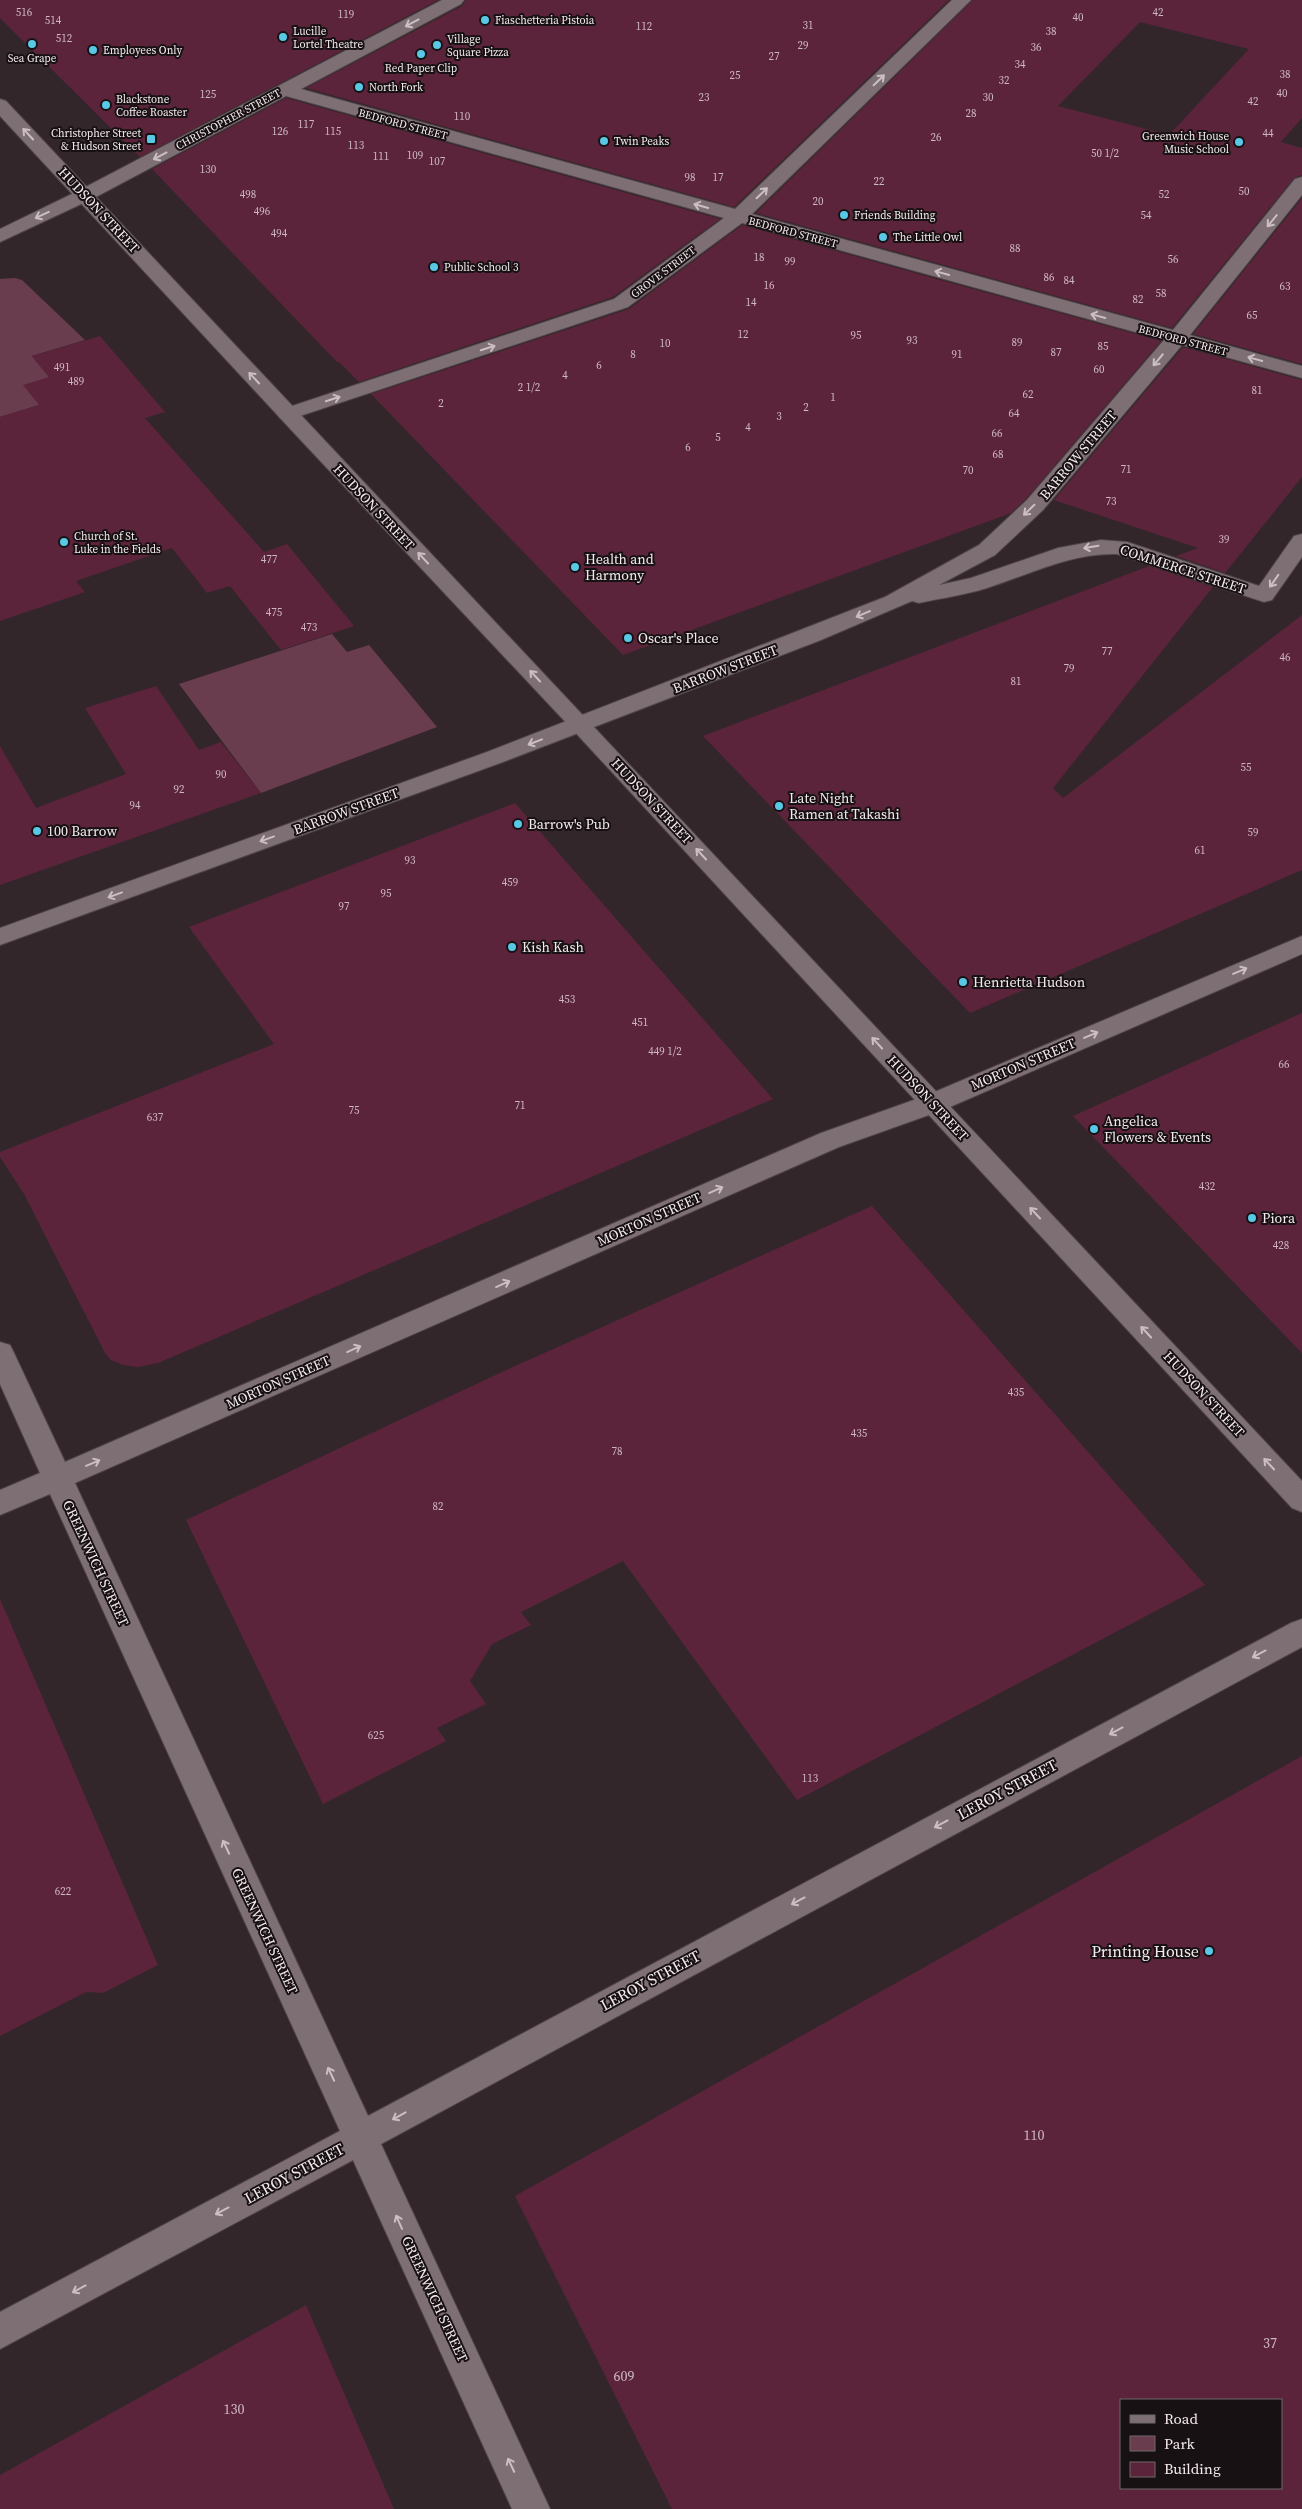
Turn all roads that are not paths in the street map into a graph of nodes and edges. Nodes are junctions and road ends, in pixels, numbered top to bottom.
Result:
1 (455, 0) edge
2 (962, 0) edge
3 (284, 90) junction
4 (0, 105) edge
5 (1302, 183) edge
6 (85, 195) junction
7 (738, 217) junction
8 (0, 236) edge
9 (1178, 338) junction
10 (1302, 372) edge
11 (287, 414) junction
12 (1302, 541) edge
13 (893, 602) junction
14 (581, 724) junction
15 (0, 937) edge
16 (1302, 944) edge
17 (934, 1103) junction
18 (0, 1353) edge
19 (58, 1478) junction
20 (1302, 1500) edge
21 (0, 1503) edge
22 (1302, 1632) edge
23 (361, 2137) junction
24 (0, 2331) edge
25 (531, 2509) edge

1 -> 3 street, CHRISTOPHER STREET
7 -> 2 street, GROVE STREET
3 -> 6 street, CHRISTOPHER STREET
7 -> 3 street, BEDFORD STREET
6 -> 4 street, HUDSON STREET
5 -> 9 street, BARROW STREET
6 -> 8 street, CHRISTOPHER STREET
11 -> 6 street, HUDSON STREET
9 -> 7 street, BEDFORD STREET
11 -> 7 street, GROVE STREET
10 -> 9 street, BEDFORD STREET
9 -> 13 street, BARROW STREET
14 -> 11 street, HUDSON STREET
12 -> 13 street, COMMERCE STREET
13 -> 14 street, BARROW STREET
14 -> 15 street, BARROW STREET
17 -> 14 street, HUDSON STREET
17 -> 16 street, MORTON STREET
19 -> 17 street, MORTON STREET
20 -> 17 street, HUDSON STREET
18 - 19 street, GREENWICH STREET
19 - 21 street, MORTON STREET
23 -> 19 street, GREENWICH STREET
22 -> 23 street, LEROY STREET
23 -> 24 street, LEROY STREET
25 -> 23 street, GREENWICH STREET

